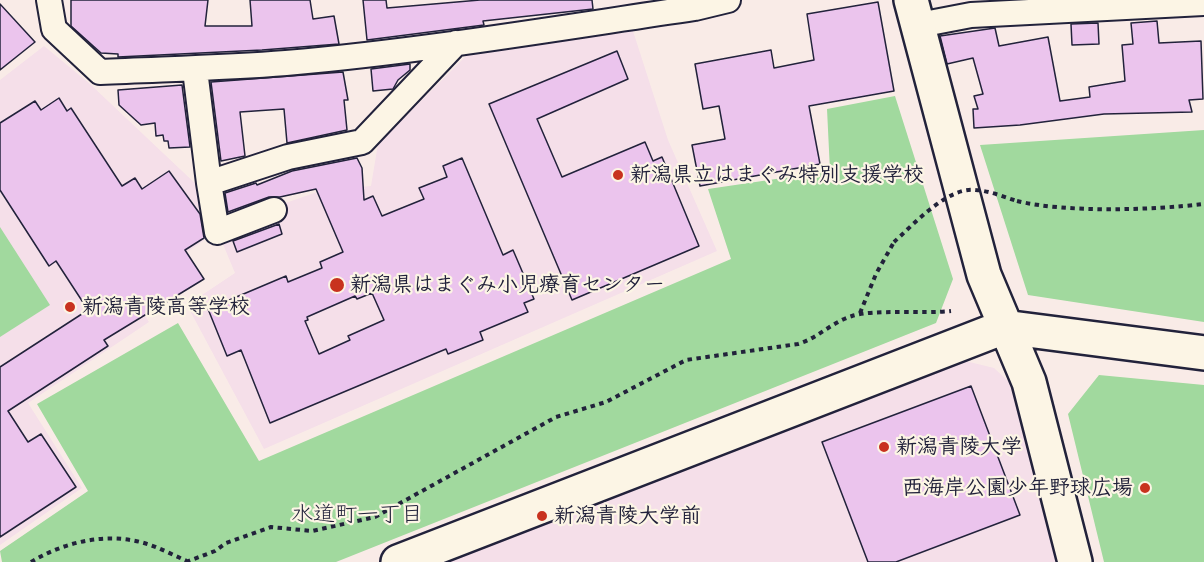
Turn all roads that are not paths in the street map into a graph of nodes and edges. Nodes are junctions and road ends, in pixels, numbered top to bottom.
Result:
1 (49, 0) edge
2 (728, 0) edge
3 (1204, 3) edge
4 (915, 12) edge
5 (456, 43) junction
6 (195, 70) junction
7 (209, 183) junction
8 (274, 210) dead end
9 (1004, 327) junction
10 (1204, 353) edge
11 (398, 562) edge
12 (1075, 562) edge

1 - 6 street
2 - 5 street
3 - 4 street
4 - 9 street
5 - 6 street
5 - 7 street
6 - 7 street
7 - 8 street
9 - 10 street
9 - 11 street
9 - 12 street

